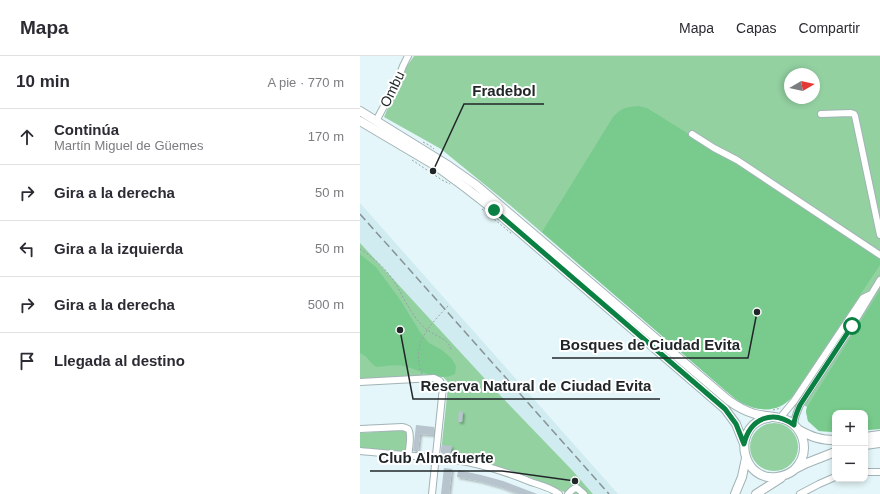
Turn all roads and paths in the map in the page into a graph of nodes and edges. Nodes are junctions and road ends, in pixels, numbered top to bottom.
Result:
1 (408, 56) edge
2 (360, 111) edge
3 (821, 114) dead end
4 (360, 121) edge
5 (376, 121) junction
6 (692, 134) dead end
7 (409, 157) dead end
8 (452, 185) dead end
9 (479, 207) dead end
10 (880, 235) edge
11 (514, 236) dead end
12 (360, 249) edge
13 (880, 254) edge
14 (880, 280) edge
15 (871, 294) junction
16 (449, 306) dead end
17 (427, 330) junction
18 (451, 350) dead end
19 (423, 376) dead end
20 (360, 382) edge
21 (776, 417) junction
22 (797, 428) junction
23 (360, 429) edge
24 (880, 435) edge
25 (868, 437) edge
26 (832, 440) edge
27 (880, 443) edge
28 (744, 444) junction
29 (868, 445) edge
30 (360, 451) edge
31 (832, 453) edge
32 (408, 456) junction
33 (435, 458) junction
34 (746, 458) junction
35 (793, 470) junction
36 (868, 472) edge
37 (880, 472) edge
38 (783, 476) junction
39 (832, 478) edge
40 (432, 494) edge
41 (559, 494) edge
42 (568, 494) edge
43 (584, 494) edge
44 (735, 494) edge
45 (756, 494) edge
46 (800, 494) edge

1 - 5 street, Ombu
2 - 5 main road
3 - 10 street
4 - 28 main road
5 - 21 main road
6 - 13 street
7 - 8 path
9 - 11 path
12 - 17 path
14 - 15 street
15 - 21 street
15 - 22 street
16 - 17 path
17 - 18 path
17 - 19 path
20 - 33 street
21 - 22 main road
21 - 28 main road
22 - 26 main road
22 - 35 main road
23 - 32 street
24 - 25 main road
27 - 29 main road
28 - 34 main road
30 - 32 street
31 - 35 main road
32 - 33 street
33 - 40 street
33 - 41 street
34 - 38 main road
34 - 44 main road
35 - 38 main road
36 - 37 street
38 - 45 main road
39 - 46 street
42 - 43 street

